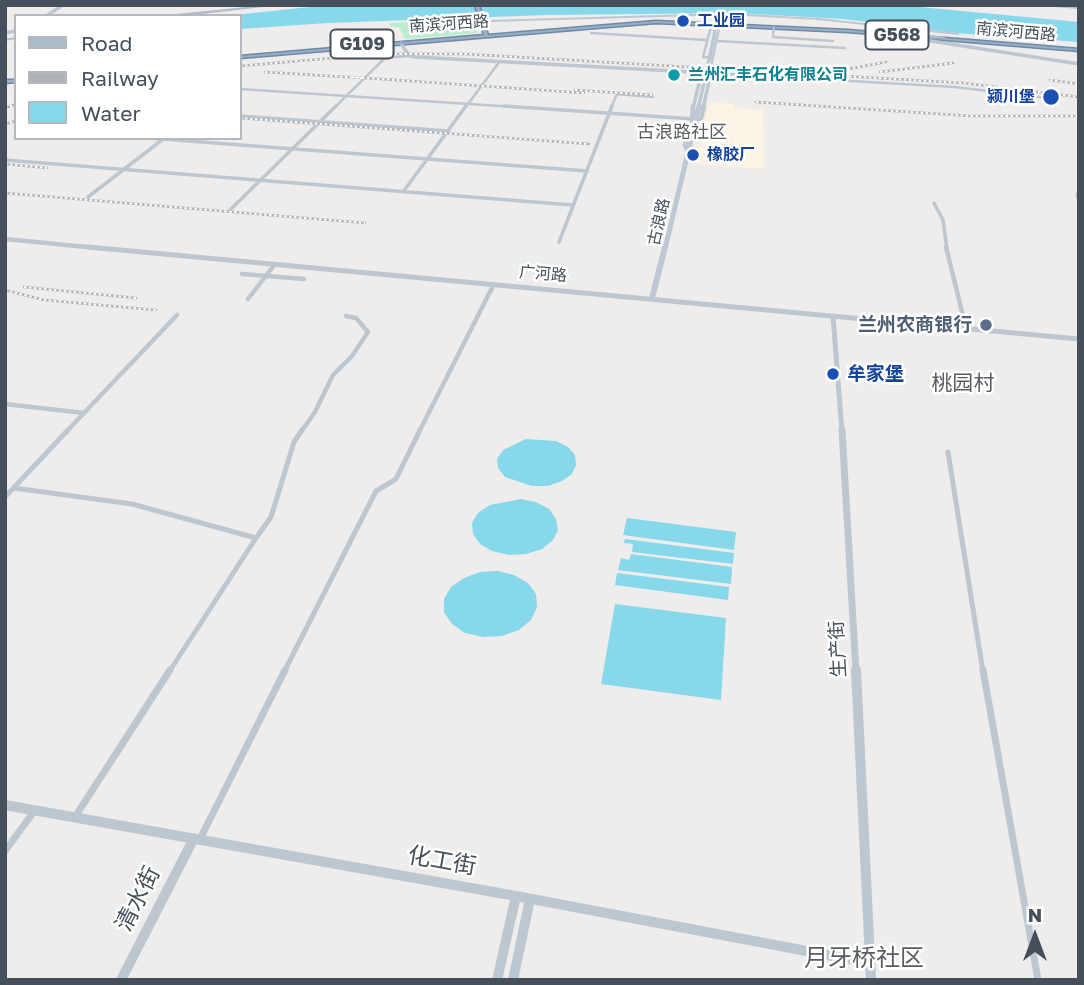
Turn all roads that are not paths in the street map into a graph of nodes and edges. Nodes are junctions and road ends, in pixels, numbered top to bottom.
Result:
1 (279, 5) edge
2 (477, 5) edge
3 (1042, 5) edge
4 (1058, 5) edge
5 (263, 6) edge
6 (1079, 8) edge
7 (207, 11) junction
8 (178, 14) edge
9 (185, 14) edge
10 (486, 21) junction
11 (716, 24) junction
12 (774, 27) junction
13 (887, 32) dead end
14 (592, 33) dead end
15 (958, 34) dead end
16 (486, 35) junction
17 (903, 35) junction
18 (944, 38) junction
19 (715, 39) junction
20 (706, 40) junction
21 (833, 41) dead end
22 (401, 43) junction
23 (845, 48) dead end
24 (1079, 50) edge
25 (409, 55) junction
26 (242, 56) edge
27 (242, 56) edge
28 (713, 58) junction
29 (500, 61) junction
30 (1079, 64) edge
31 (711, 66) dead end
32 (702, 72) junction
33 (711, 73) junction
34 (242, 89) edge
35 (345, 96) junction
36 (653, 97) dead end
37 (1056, 99) dead end
38 (469, 104) junction
39 (610, 113) junction
40 (242, 116) edge
41 (695, 119) junction
42 (320, 121) junction
43 (449, 131) junction
44 (163, 140) edge
45 (177, 140) edge
46 (292, 149) junction
47 (428, 159) junction
48 (5, 160) edge
49 (124, 170) junction
50 (587, 171) junction
51 (259, 181) junction
52 (403, 192) junction
53 (1077, 194) edge
54 (88, 197) dead end
55 (1079, 201) edge
56 (934, 203) dead end
57 (572, 205) junction
58 (230, 210) dead end
59 (5, 239) edge
60 (559, 242) dead end
61 (275, 264) junction
62 (242, 274) dead end
63 (267, 276) junction
64 (304, 279) dead end
65 (494, 284) junction
66 (652, 298) junction
67 (248, 299) dead end
68 (177, 315) dead end
69 (346, 316) dead end
70 (833, 316) junction
71 (966, 328) junction
72 (1079, 339) edge
73 (5, 404) edge
74 (84, 413) junction
75 (948, 452) dead end
76 (14, 488) junction
77 (5, 497) edge
78 (256, 538) junction
79 (5, 805) edge
80 (36, 810) junction
81 (75, 817) junction
82 (197, 839) junction
83 (5, 851) edge
84 (516, 896) junction
85 (530, 899) junction
86 (870, 963) junction
87 (121, 980) edge
88 (497, 980) edge
89 (513, 980) edge
90 (871, 980) edge
91 (1038, 980) edge

1 - 5 main road
2 - 10 highway
3 - 6 main road
4 - 6 main road
5 - 7 main road
7 - 8 main road
7 - 9 main road
10 - 15 street
10 - 16 highway
11 - 12 highway, 南滨河西路 / G568
11 - 16 highway, 南滨河西路 / G568
11 - 17 highway, 南滨河西路 / G568
11 - 19 main road, 古浪路
11 - 20 street
12 - 17 highway, 南滨河西路 / G568
12 - 21 street
13 - 18 street
14 - 20 street
16 - 22 highway, G109
16 - 26 highway, 南滨河西路 / G109
17 - 18 highway, 南滨河西路 / G568
17 - 24 highway, 南滨河西路 / G568
17 - 30 street
18 - 24 highway, 南滨河西路 / G568
19 - 23 street
19 - 28 street
19 - 41 main road, 古浪路, bridge
20 - 28 street
22 - 25 street
22 - 27 highway, 南滨河西路 / G109
25 - 29 street
25 - 35 street
28 - 31 street
29 - 32 street
29 - 38 street
32 - 33 street
32 - 41 street, 古浪路
33 - 37 street
33 - 41 street, 古浪路
34 - 35 street
35 - 38 street
35 - 42 street
36 - 39 street
38 - 39 street
38 - 43 street
39 - 41 street
39 - 50 street
40 - 42 street
41 - 66 main road, 古浪路
42 - 43 street
42 - 46 street
43 - 47 street
44 - 49 street
45 - 46 street
46 - 47 street
46 - 51 street
47 - 50 street
47 - 52 street
48 - 49 street
49 - 51 street
49 - 54 street
50 - 57 street
51 - 52 street
51 - 58 street
52 - 57 street
53 - 55 street
56 - 71 street
57 - 60 street
59 - 61 street, 广河路
61 - 63 street
61 - 65 street, 广河路
62 - 63 street
63 - 64 street
63 - 67 street
65 - 66 street, 广河路
65 - 82 street
66 - 70 street, 广河路
68 - 74 street
69 - 78 street
70 - 71 street, 广河路
70 - 86 street, 生产街
71 - 72 street, 广河路
73 - 74 street
74 - 76 street
75 - 91 street
76 - 77 street
76 - 78 street
78 - 81 street
79 - 80 street, 化工街
80 - 81 street, 化工街
80 - 83 street
81 - 82 street, 化工街
82 - 84 street, 化工街
82 - 87 street, 清水街
84 - 85 street, 化工街
84 - 88 street
85 - 86 street, 化工街
85 - 89 street
86 - 90 street, 生产街

